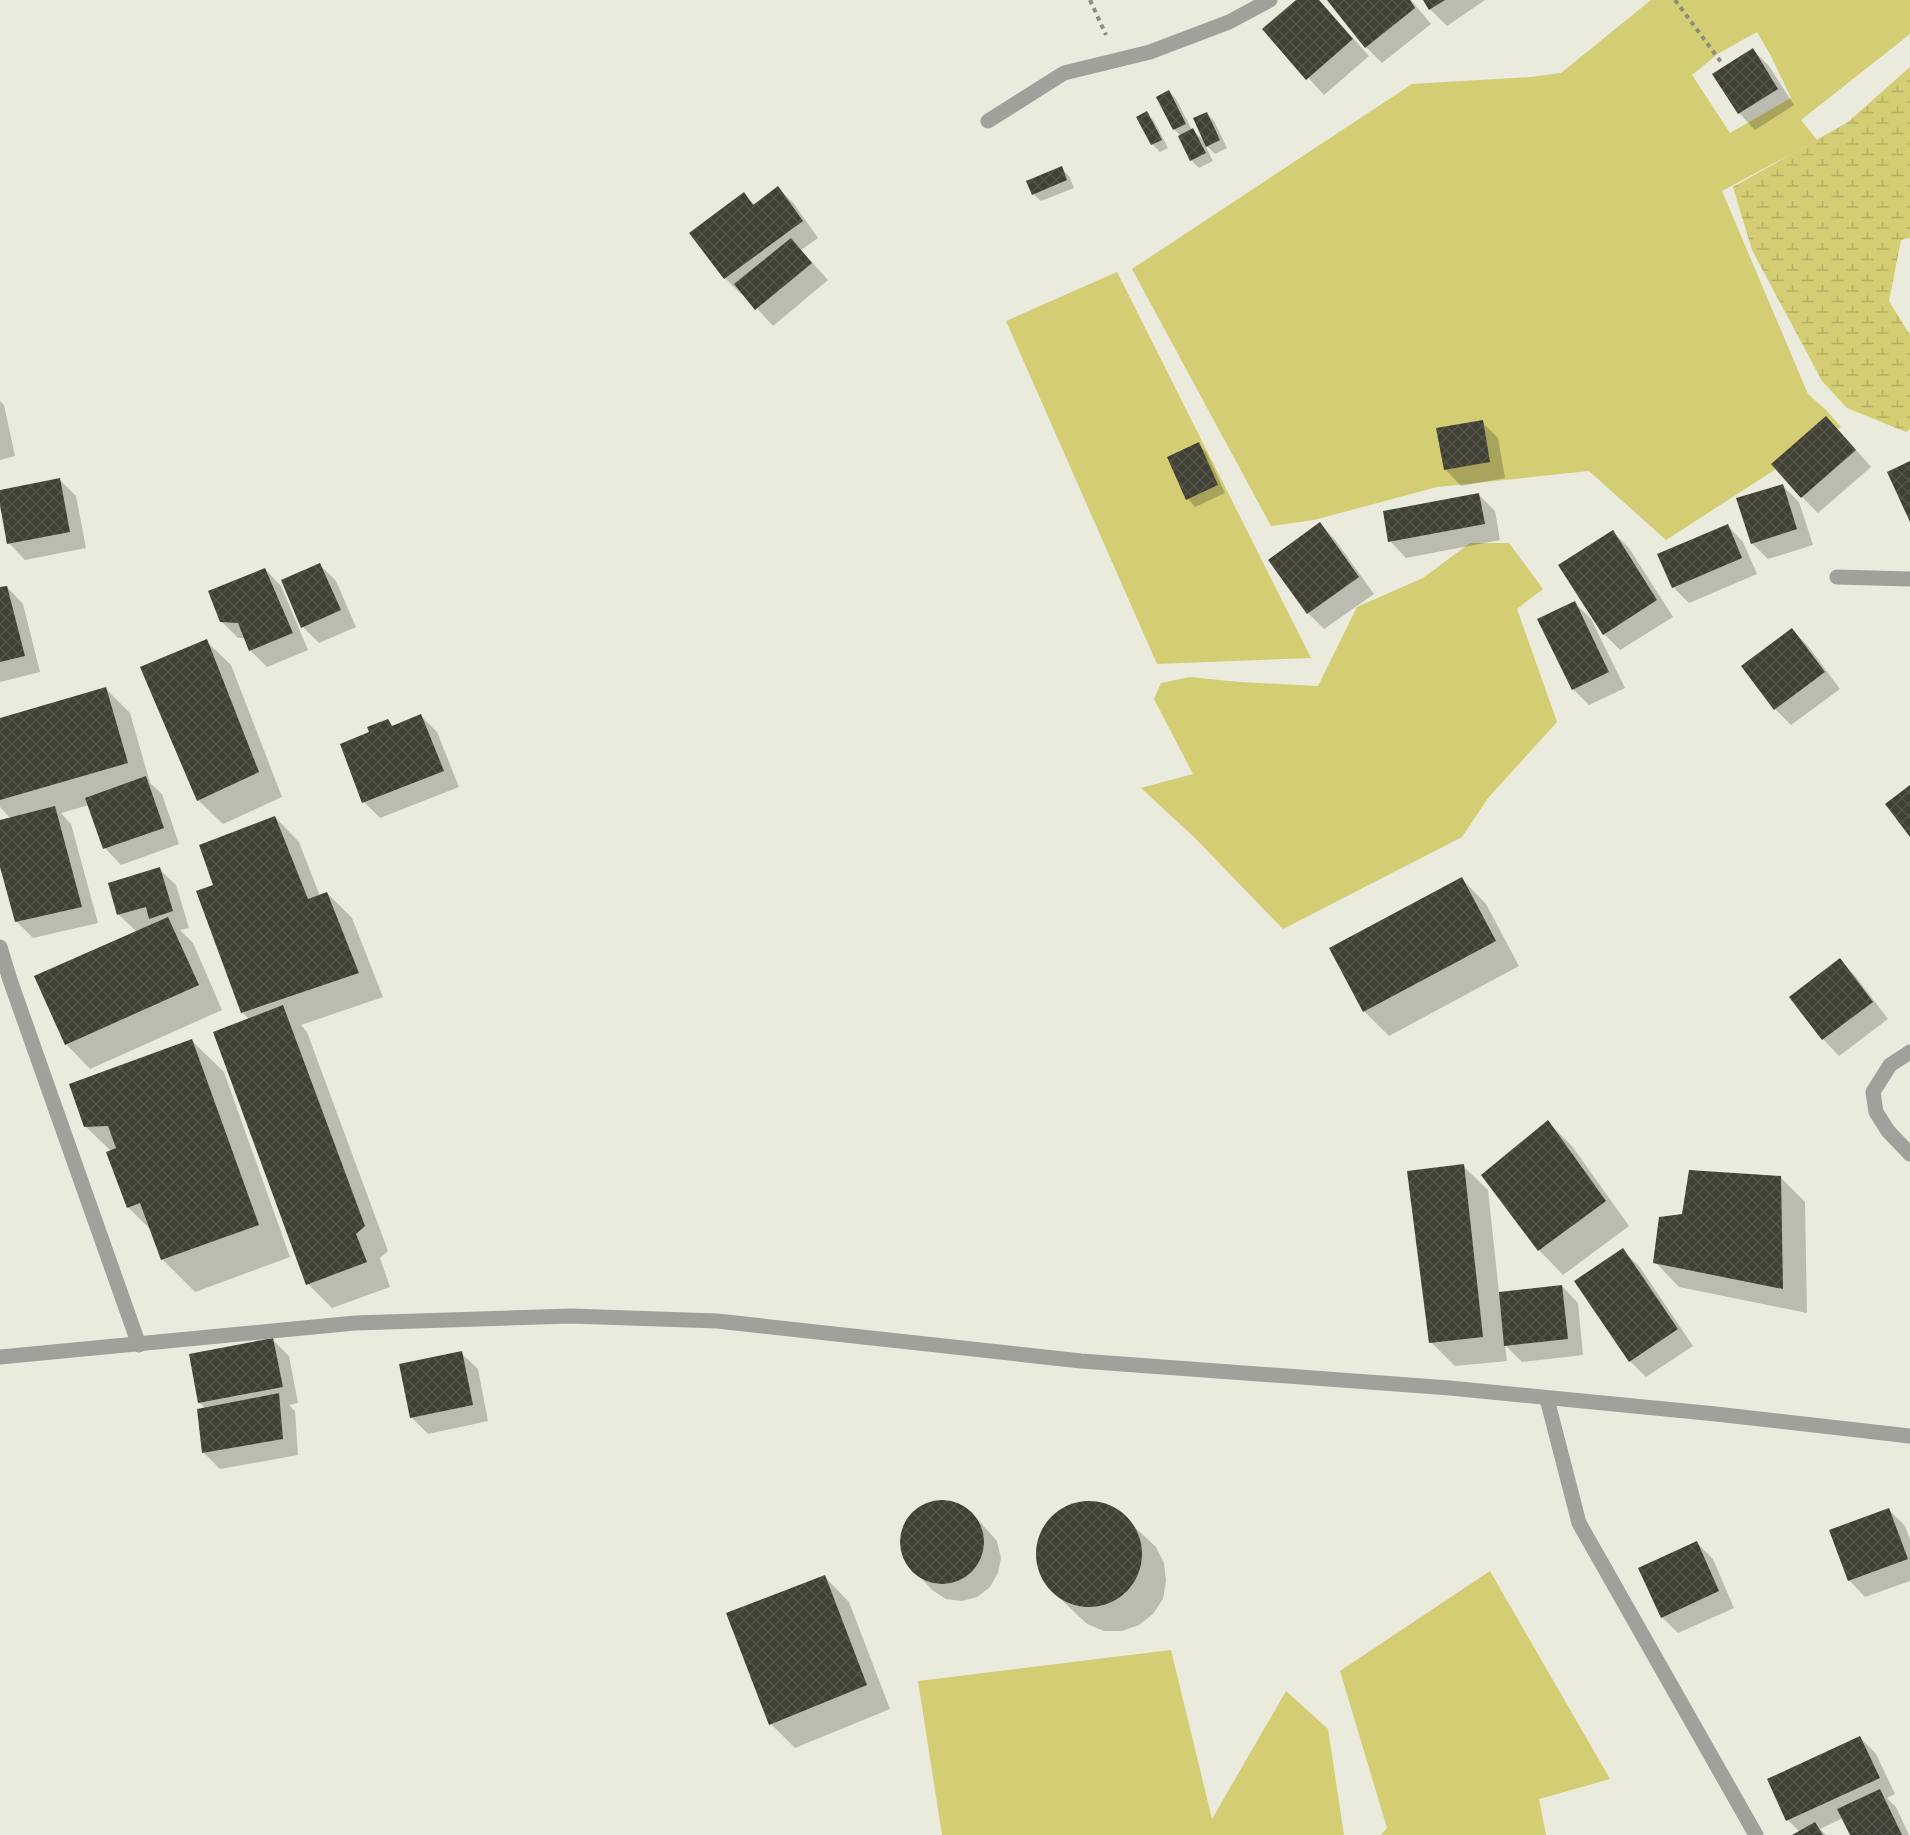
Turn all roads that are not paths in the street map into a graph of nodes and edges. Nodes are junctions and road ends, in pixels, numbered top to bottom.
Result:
1 (1270, 0) edge
2 (988, 121) dead end
3 (1837, 577) dead end
4 (1910, 579) edge
5 (0, 947) edge
6 (1910, 1052) edge
7 (1910, 1154) edge
8 (139, 1345) junction
9 (0, 1357) edge
10 (1547, 1399) junction
11 (1910, 1436) edge
12 (1756, 1835) edge

1 - 2 street
3 - 4 street
5 - 8 street
6 - 7 street
8 - 9 street
8 - 10 street
10 - 11 street
10 - 12 street

